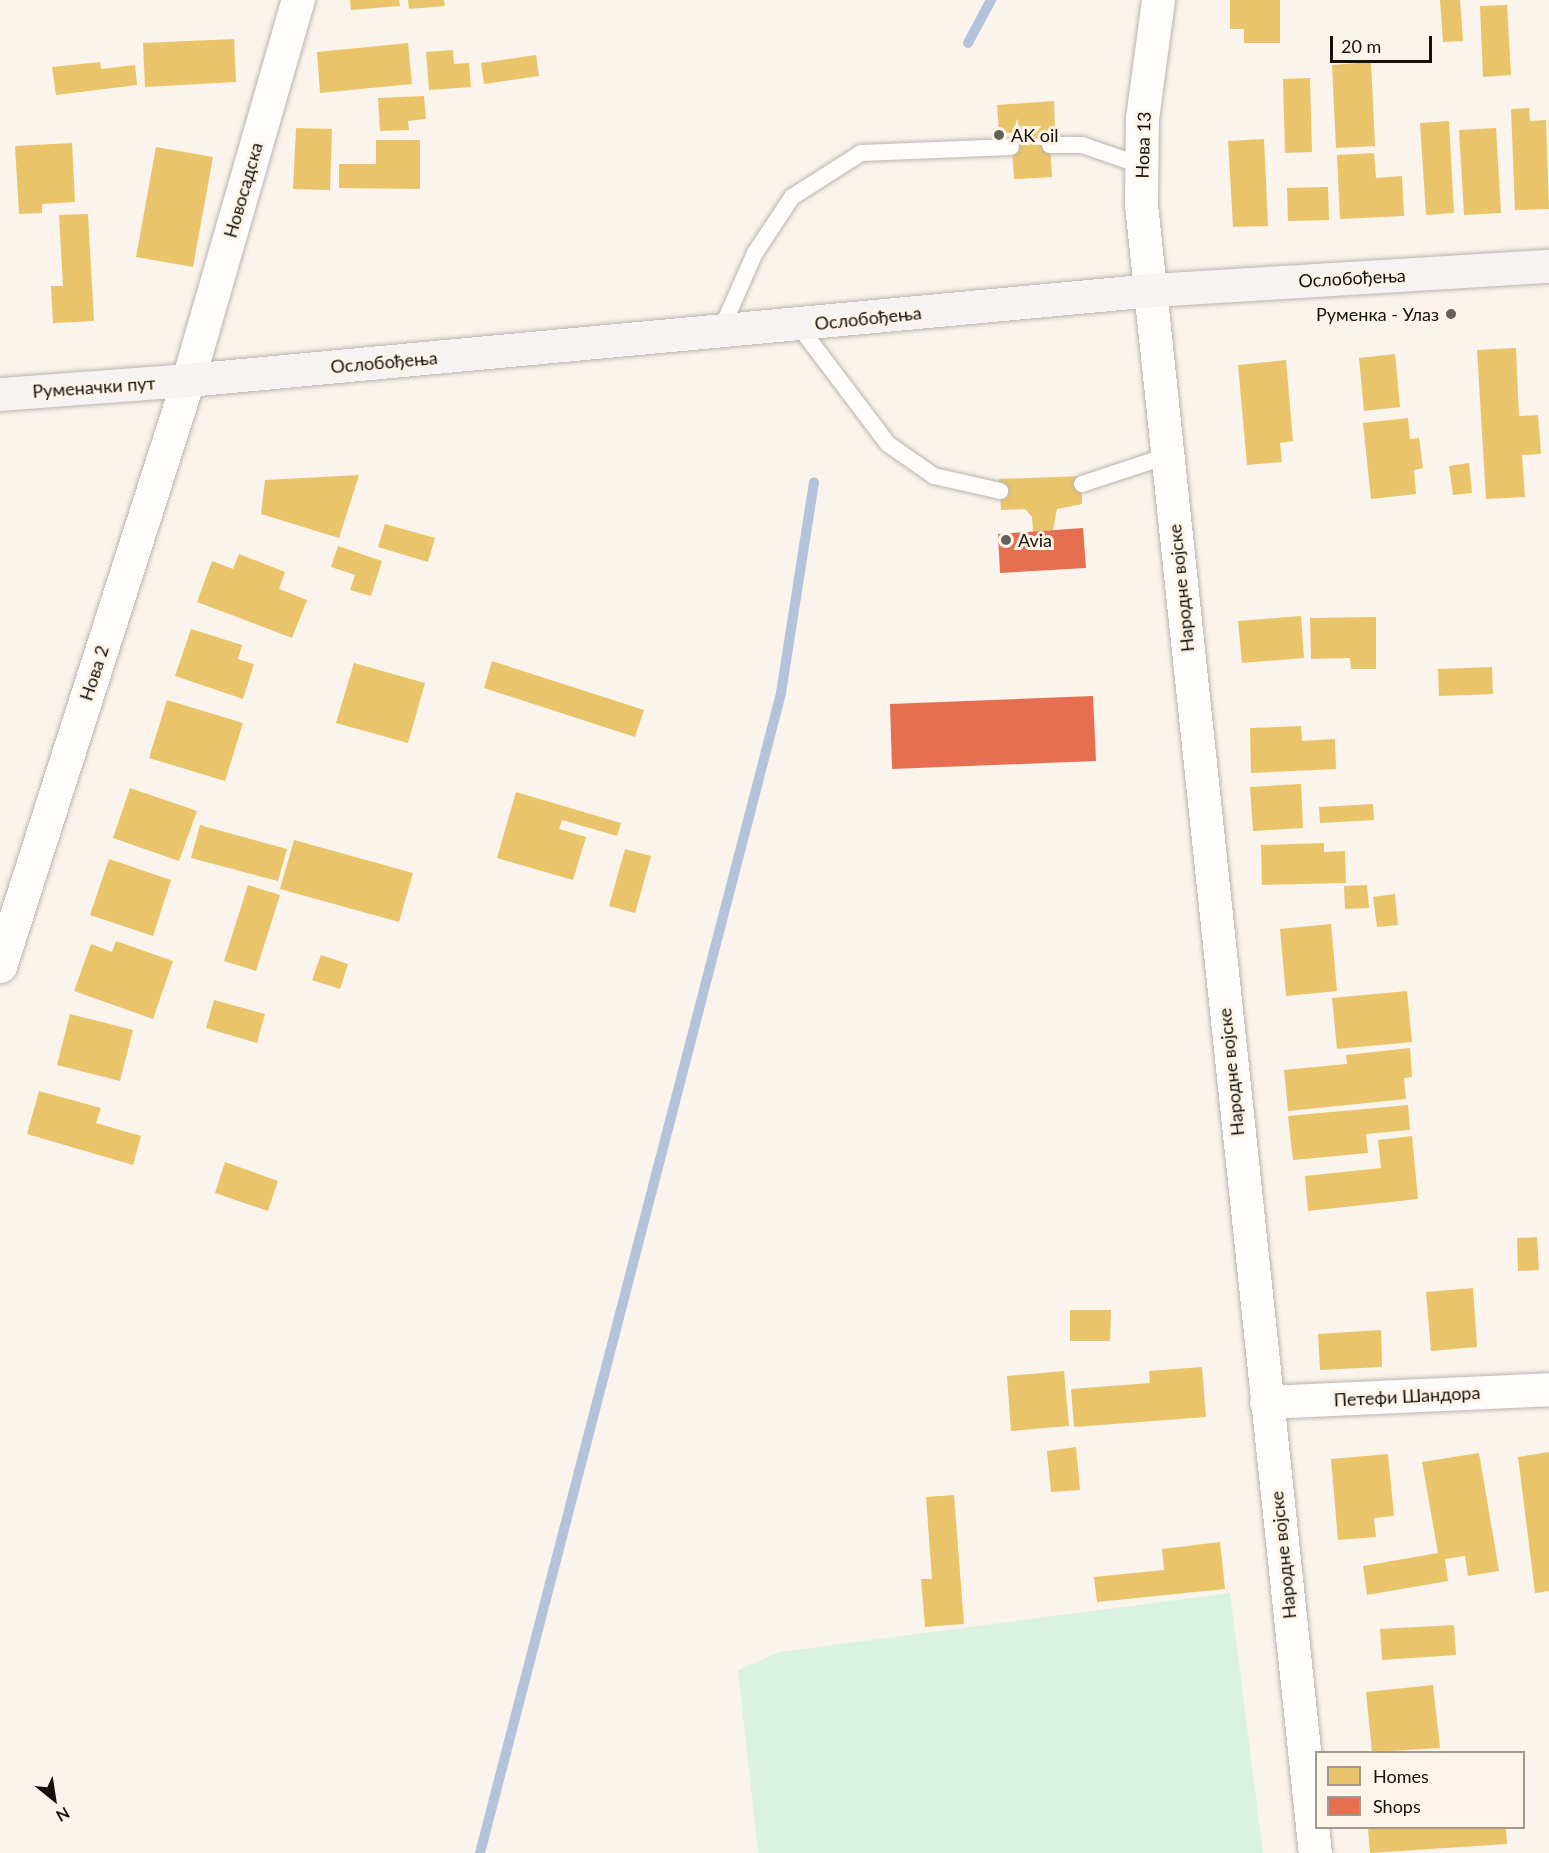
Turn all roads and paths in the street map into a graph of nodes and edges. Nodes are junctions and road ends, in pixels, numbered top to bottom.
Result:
1 (298, 0) edge
2 (1158, 0) edge
3 (1050, 145) dead end
4 (1011, 147) dead end
5 (1140, 165) junction
6 (1549, 266) edge
7 (1152, 290) junction
8 (798, 325) junction
9 (721, 330) junction
10 (188, 380) junction
11 (0, 394) edge
12 (1167, 456) junction
13 (1082, 484) dead end
14 (1000, 492) dead end
15 (0, 966) edge
16 (1549, 1389) edge
17 (1266, 1402) junction
18 (1316, 1853) edge

1 - 10 street, Новосадска
2 - 5 street, Нова 13
3 - 5 lane
4 - 9 lane
5 - 7 street, Нова 13
6 - 7 main road, Ослобођења
7 - 8 main road, Ослобођења
7 - 12 street, Народне војске
8 - 9 main road, Ослобођења
8 - 14 lane
9 - 10 main road, Ослобођења
10 - 11 main road, Руменачки пут
10 - 15 street, Нова 2
12 - 13 lane
12 - 17 street, Народне војске
16 - 17 street, Петефи Шандора
17 - 18 street, Народне војске

